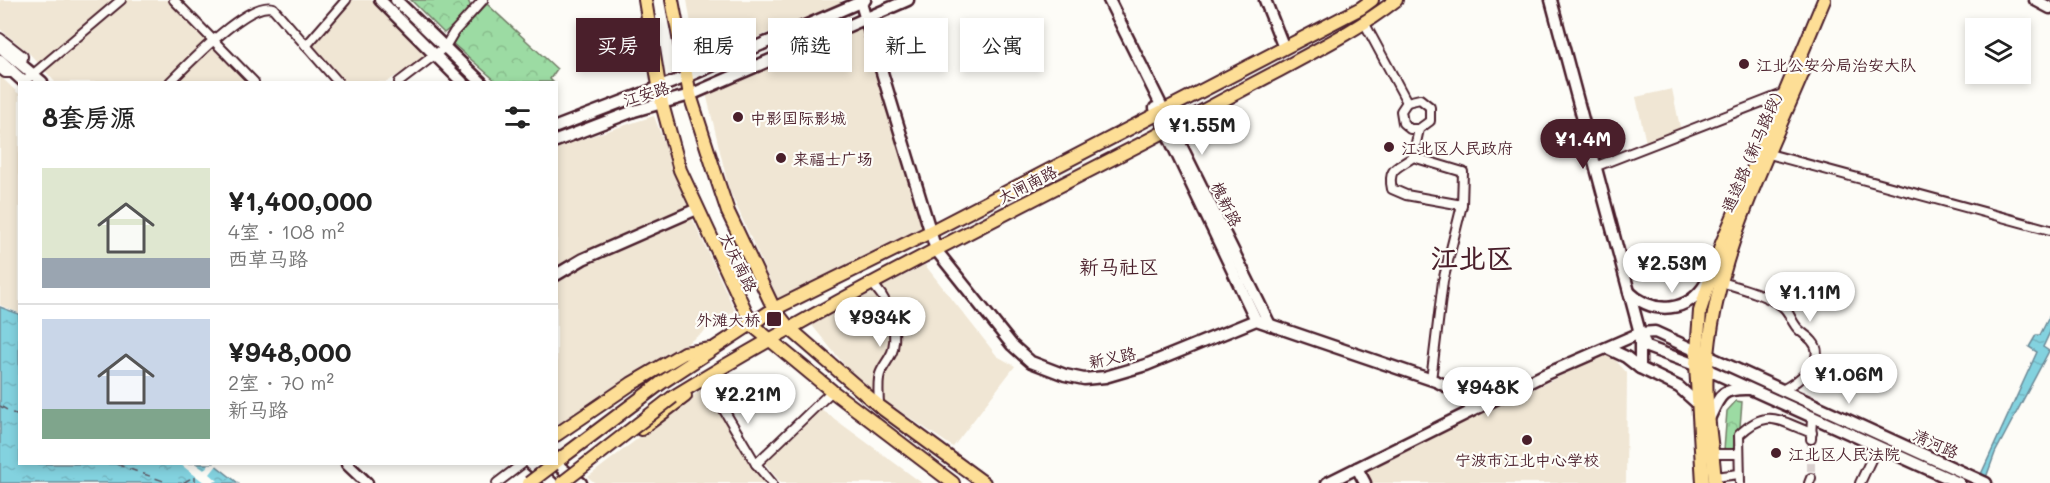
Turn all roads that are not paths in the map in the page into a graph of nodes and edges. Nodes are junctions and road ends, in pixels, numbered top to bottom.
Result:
1 (174, 0) edge
2 (346, 0) edge
3 (380, 0) edge
4 (396, 0) edge
5 (483, 0) edge
6 (645, 0) edge
7 (672, 0) edge
8 (908, 0) edge
9 (1103, 0) edge
10 (1109, 0) edge
11 (1265, 0) edge
12 (1372, 0) edge
13 (1396, 0) edge
14 (1551, 0) edge
15 (1824, 0) edge
16 (1833, 0) edge
17 (2034, 0) edge
18 (862, 1) edge
19 (114, 2) edge
20 (2050, 8) edge
21 (866, 18) edge
22 (868, 18) edge
23 (864, 20) edge
24 (1365, 24) junction
25 (0, 38) edge
26 (213, 40) junction
27 (306, 46) junction
28 (0, 47) edge
29 (445, 47) junction
30 (1284, 48) junction
31 (434, 56) junction
32 (0, 60) edge
33 (0, 69) edge
34 (18, 69) junction
35 (882, 72) edge
36 (686, 76) junction
37 (38, 78) edge
38 (24, 81) edge
39 (174, 81) edge
40 (253, 81) edge
41 (337, 81) edge
42 (400, 81) edge
43 (461, 81) edge
44 (480, 81) edge
45 (660, 86) junction
46 (1785, 93) junction
47 (690, 95) junction
48 (1407, 102) junction
49 (662, 104) junction
50 (1161, 113) junction
51 (558, 126) edge
52 (1169, 129) junction
53 (1419, 129) junction
54 (558, 140) edge
55 (1769, 154) junction
56 (1413, 157) junction
57 (1597, 166) junction
58 (1462, 205) junction
59 (697, 209) junction
60 (2050, 230) edge
61 (930, 232) junction
62 (936, 250) junction
63 (558, 274) edge
64 (1715, 280) junction
65 (870, 282) junction
66 (1629, 292) junction
67 (774, 309) junction
68 (1256, 320) junction
69 (752, 325) junction
70 (1270, 325) junction
71 (788, 327) junction
72 (1640, 333) junction
73 (769, 342) junction
74 (718, 347) junction
75 (1607, 348) junction
76 (1702, 360) junction
77 (727, 364) junction
78 (1640, 368) junction
79 (706, 380) junction
80 (1431, 380) junction
81 (1750, 389) junction
82 (1782, 390) junction
83 (832, 391) junction
84 (1699, 405) junction
85 (879, 406) junction
86 (1473, 410) junction
87 (1812, 417) junction
88 (1709, 419) junction
89 (558, 434) edge
90 (1877, 447) junction
91 (1713, 454) junction
92 (1738, 454) junction
93 (558, 461) edge
94 (756, 464) junction
95 (349, 465) edge
96 (521, 465) edge
97 (532, 465) edge
98 (553, 465) edge
99 (558, 465) edge
100 (1357, 468) junction
101 (1739, 474) junction
102 (1346, 479) edge
103 (1715, 480) edge
104 (578, 481) edge
105 (1982, 481) edge
106 (367, 483) edge
107 (497, 483) edge
108 (529, 483) edge
109 (552, 483) edge
110 (562, 483) edge
111 (772, 483) edge
112 (953, 483) edge
113 (984, 483) edge
114 (1326, 483) edge
115 (1365, 483) edge
116 (1703, 483) edge
117 (1740, 483) edge
118 (1860, 483) edge
119 (1959, 483) edge

1 - 26 street
2 - 27 street
3 - 31 street
4 - 29 street
5 - 29 street
6 - 45 main road, 大庆南路
7 - 36 main road, 大庆南路
8 - 22 street, 江安路
9 - 50 street, 槐新路
10 - 50 street, 槐新路
11 - 30 street
12 - 30 main road, 大闸南路
13 - 24 main road, 大闸南路
14 - 57 street
15 - 46 main road, 通途路 (新马路段)
16 - 55 main road, 通途路 (新马路段)
17 - 20 street
18 - 21 street, 新义路
18 - 36 street, 江安路
19 - 37 street
23 - 47 street, 江安路
24 - 48 street
24 - 52 main road, 大闸南路
25 - 34 street
26 - 27 street
26 - 39 street
26 - 40 street
27 - 41 street
28 - 34 street
29 - 31 street
29 - 44 street
30 - 50 main road, 大闸南路
31 - 42 street
31 - 43 street
32 - 34 street
33 - 34 street
34 - 37 street
34 - 38 street
35 - 61 street, 新义路
36 - 45 street, 江安路
36 - 47 main road, 大庆南路
45 - 49 main road, 大庆南路
45 - 51 street, 江安路
46 - 57 street
46 - 64 main road, 通途路 (新马路段)
47 - 49 street, 江安路
47 - 67 main road, 大庆南路
48 - 53 street
48 - 53 street
49 - 54 street, 江安路
49 - 59 main road, 大庆南路
50 - 52 street, 槐新路
50 - 61 main road, 大闸南路
52 - 62 main road, 大闸南路
52 - 68 street, 槐新路
52 - 70 street, 槐新路
53 - 56 street
55 - 60 street
55 - 64 main road, 通途路 (新马路段)
56 - 58 street
56 - 58 street
57 - 66 street
58 - 80 street
59 - 63 street
59 - 69 main road, 大庆南路
61 - 62 street, 新义路
61 - 67 main road, 大闸南路
62 - 65 main road, 大闸南路
62 - 68 street, 新义路
64 - 66 street
64 - 76 main road, 通途路 (新马路段)
64 - 82 street
65 - 71 main road, 大闸南路
65 - 85 street
66 - 72 street
67 - 69 main road, 大闸南路
67 - 71 main road, 大庆南路
68 - 70 street
69 - 73 main road, 大庆南路
69 - 74 main road, 大闸南路
70 - 80 street
71 - 73 main road, 大闸南路
71 - 85 main road, 大庆南路
72 - 75 street
72 - 76 street
72 - 76 street
72 - 78 street
73 - 77 main road, 大闸南路
73 - 83 main road, 大庆南路
74 - 89 main road
74 - 93 main road, 大闸南路
75 - 78 street
75 - 86 street
76 - 81 street, 清河路
76 - 82 street, 清河路
76 - 84 main road
76 - 88 main road
77 - 79 main road
77 - 110 main road, 大闸南路, bridge
78 - 84 street
79 - 94 street
79 - 104 main road
80 - 86 street
81 - 87 street, 清河路
81 - 88 street
82 - 105 street, 清河路
83 - 94 street
83 - 112 main road, 大庆南路
84 - 116 main road
85 - 113 main road, 大庆南路
86 - 100 street
87 - 90 street, 清河路
87 - 92 street
88 - 91 main road
90 - 118 street
90 - 119 street, 清河路
91 - 92 street
91 - 103 main road
92 - 101 street
94 - 111 street
95 - 106 street
96 - 107 street
97 - 109 street
98 - 108 main road, bridge
99 - 104 street
100 - 102 street
100 - 115 street
101 - 103 street
101 - 117 street
102 - 114 street

